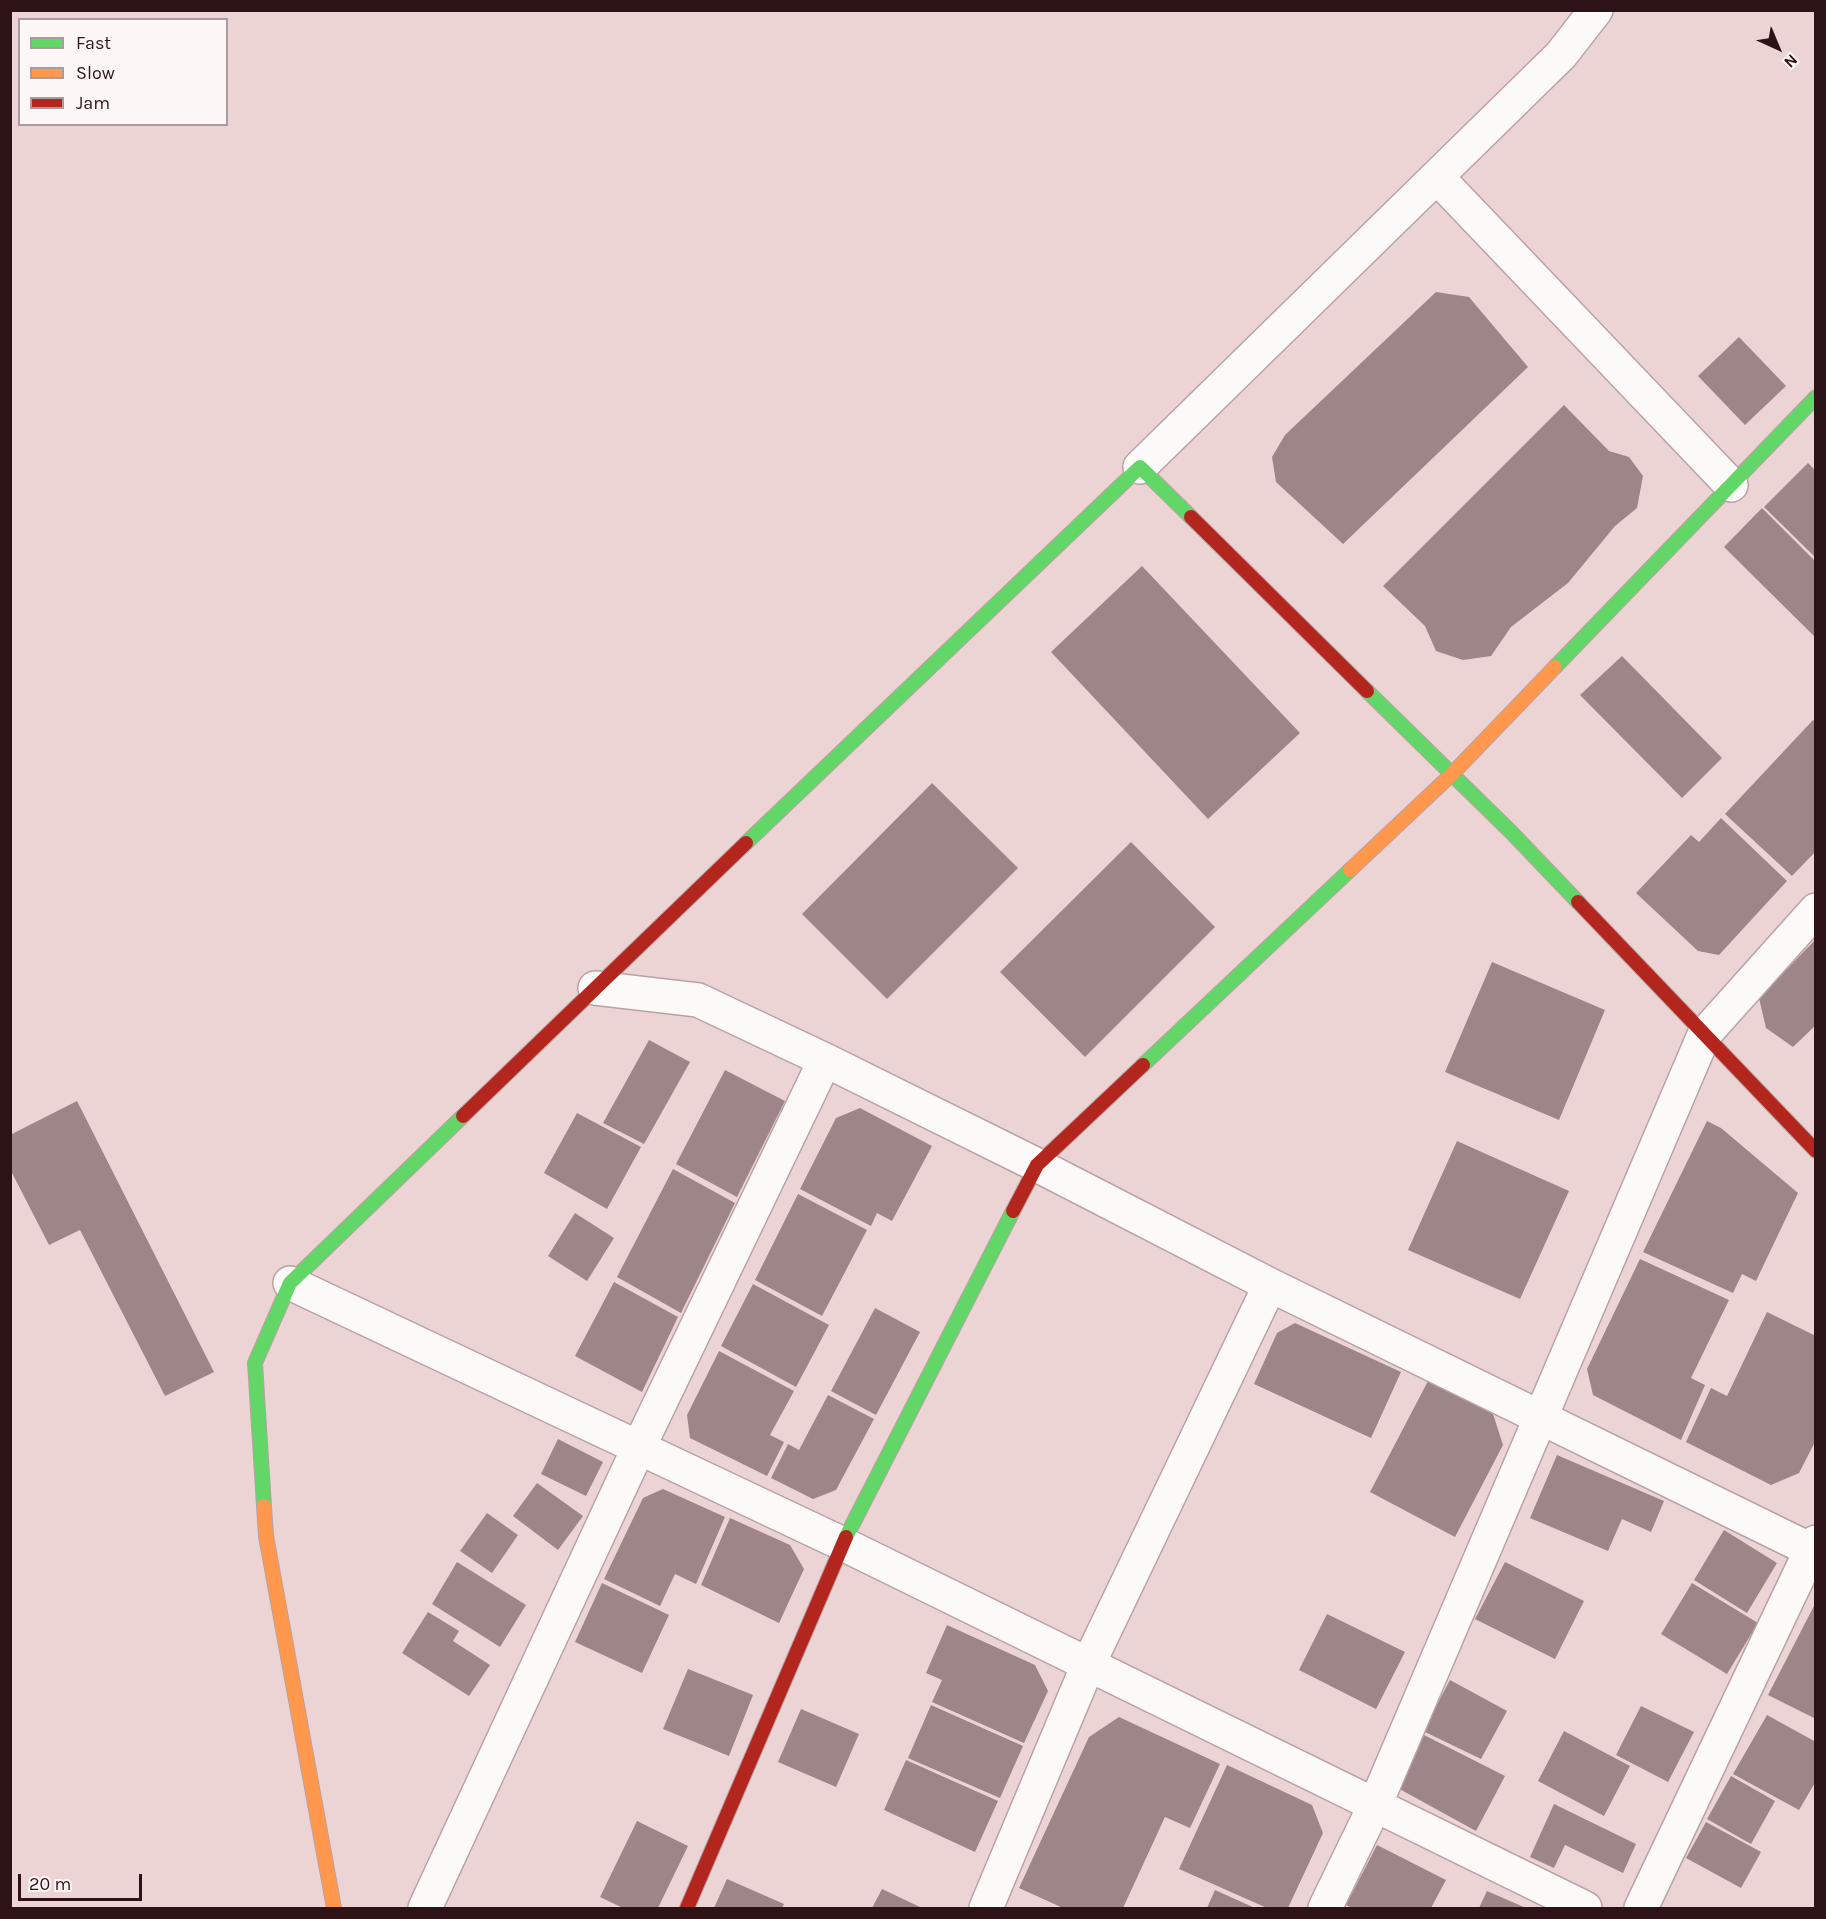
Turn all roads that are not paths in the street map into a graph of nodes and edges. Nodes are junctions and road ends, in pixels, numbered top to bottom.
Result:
1 (1596, 10) edge
2 (1437, 177) junction
3 (1815, 397) edge
4 (1140, 467) junction
5 (1731, 485) junction
6 (1452, 774) junction
7 (1815, 910) edge
8 (595, 988) junction
9 (1704, 1035) junction
10 (825, 1060) junction
11 (1815, 1151) edge
12 (1037, 1165) junction
13 (290, 1283) junction
14 (1270, 1285) junction
15 (1540, 1416) junction
16 (638, 1449) junction
17 (843, 1544) junction
18 (1813, 1546) edge
19 (1088, 1665) junction
20 (1375, 1805) junction
21 (334, 1908) edge
22 (425, 1908) edge
23 (687, 1908) edge
24 (986, 1908) edge
25 (1325, 1908) edge
26 (1585, 1908) edge
27 (1641, 1908) edge

1 - 2 street
2 - 4 street
2 - 5 street
3 - 5 street
4 - 6 street
4 - 8 street
5 - 6 street
6 - 9 street
6 - 12 street
7 - 9 street
8 - 10 street
8 - 13 street
9 - 11 street
9 - 15 street
10 - 12 street
10 - 16 street
12 - 14 street
12 - 17 street
13 - 16 street
13 - 21 street
14 - 15 street
14 - 19 street
15 - 18 street
15 - 20 street
16 - 17 street
16 - 22 street
17 - 19 street
17 - 23 street
18 - 27 street
19 - 20 street
19 - 24 street
20 - 25 street
20 - 26 street

